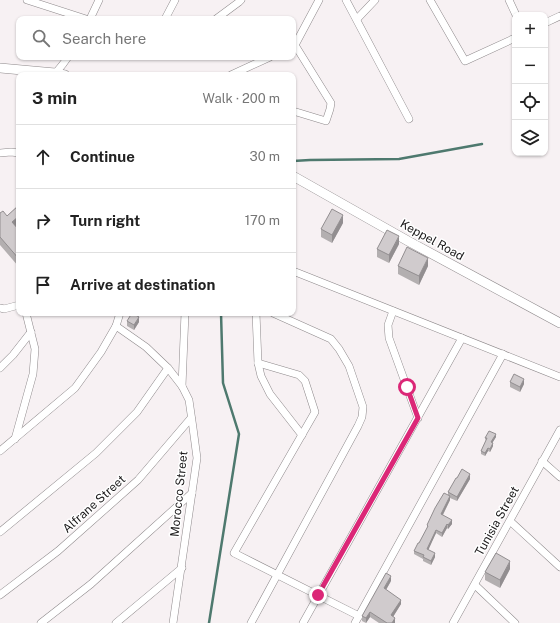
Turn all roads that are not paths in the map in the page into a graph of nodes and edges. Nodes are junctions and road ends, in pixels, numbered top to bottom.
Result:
1 (27, 0) edge
2 (99, 0) edge
3 (175, 0) edge
4 (241, 0) edge
5 (319, 0) edge
6 (346, 0) edge
7 (375, 0) edge
8 (430, 0) edge
9 (509, 0) edge
10 (515, 12) edge
11 (77, 16) edge
12 (91, 16) edge
13 (167, 16) edge
14 (220, 16) edge
15 (560, 16) edge
16 (357, 19) junction
17 (548, 22) edge
18 (512, 39) edge
19 (296, 42) edge
20 (296, 49) edge
21 (66, 60) edge
22 (264, 60) edge
23 (0, 68) edge
24 (35, 72) edge
25 (62, 72) edge
26 (238, 72) edge
27 (296, 112) edge
28 (409, 119) dead end
29 (0, 153) edge
30 (16, 153) edge
31 (296, 178) edge
32 (296, 272) edge
33 (16, 306) edge
34 (0, 308) edge
35 (393, 311) junction
36 (27, 316) edge
37 (119, 316) edge
38 (185, 316) edge
39 (256, 316) edge
40 (280, 316) edge
41 (560, 323) edge
42 (116, 326) junction
43 (31, 332) junction
44 (462, 338) junction
45 (503, 354) junction
46 (258, 363) junction
47 (0, 368) edge
48 (168, 368) junction
49 (560, 377) edge
50 (182, 386) junction
51 (191, 418) junction
52 (418, 418) junction
53 (560, 430) edge
54 (302, 435) junction
55 (15, 439) junction
56 (0, 451) edge
57 (542, 461) junction
58 (560, 477) edge
59 (192, 493) junction
60 (510, 521) junction
61 (0, 532) edge
62 (560, 567) edge
63 (182, 568) junction
64 (278, 574) junction
65 (475, 585) junction
66 (0, 595) edge
67 (318, 595) junction
68 (359, 616) junction
69 (41, 623) edge
70 (116, 623) edge
71 (173, 623) edge
72 (251, 623) edge
73 (303, 623) edge
74 (355, 623) edge
75 (453, 623) edge
76 (515, 623) edge

1 - 11 street
2 - 12 street
3 - 13 street
4 - 14 street
5 - 19 street
6 - 16 street
7 - 16 street
8 - 18 street
9 - 10 street
15 - 17 street
16 - 28 street
20 - 27 street
21 - 25 street
22 - 26 street
23 - 24 street
29 - 30 street
31 - 41 street, Keppel Road
32 - 35 street
33 - 34 street
35 - 44 street
35 - 52 street
36 - 43 street
37 - 42 street
38 - 50 street
39 - 46 street
40 - 64 street
42 - 48 street, Morocco Street
42 - 55 street
43 - 47 street
43 - 55 street
44 - 45 street
44 - 52 street
45 - 49 street
45 - 68 street
46 - 54 street
46 - 54 street
48 - 50 street, Morocco Street
48 - 61 street
50 - 51 street, Morocco Street
51 - 59 street, Morocco Street
51 - 66 street, Alfrane Street
52 - 67 street
53 - 57 street, Tunisia Street
54 - 64 street
55 - 56 street
57 - 58 street
57 - 60 street, Tunisia Street
59 - 63 street, Morocco Street
59 - 69 street
60 - 62 street
60 - 65 street, Tunisia Street
63 - 70 street
63 - 71 street, Morocco Street
64 - 67 street
64 - 72 street
65 - 75 street, Tunisia Street
65 - 76 street
67 - 68 street
67 - 73 street
68 - 74 street

